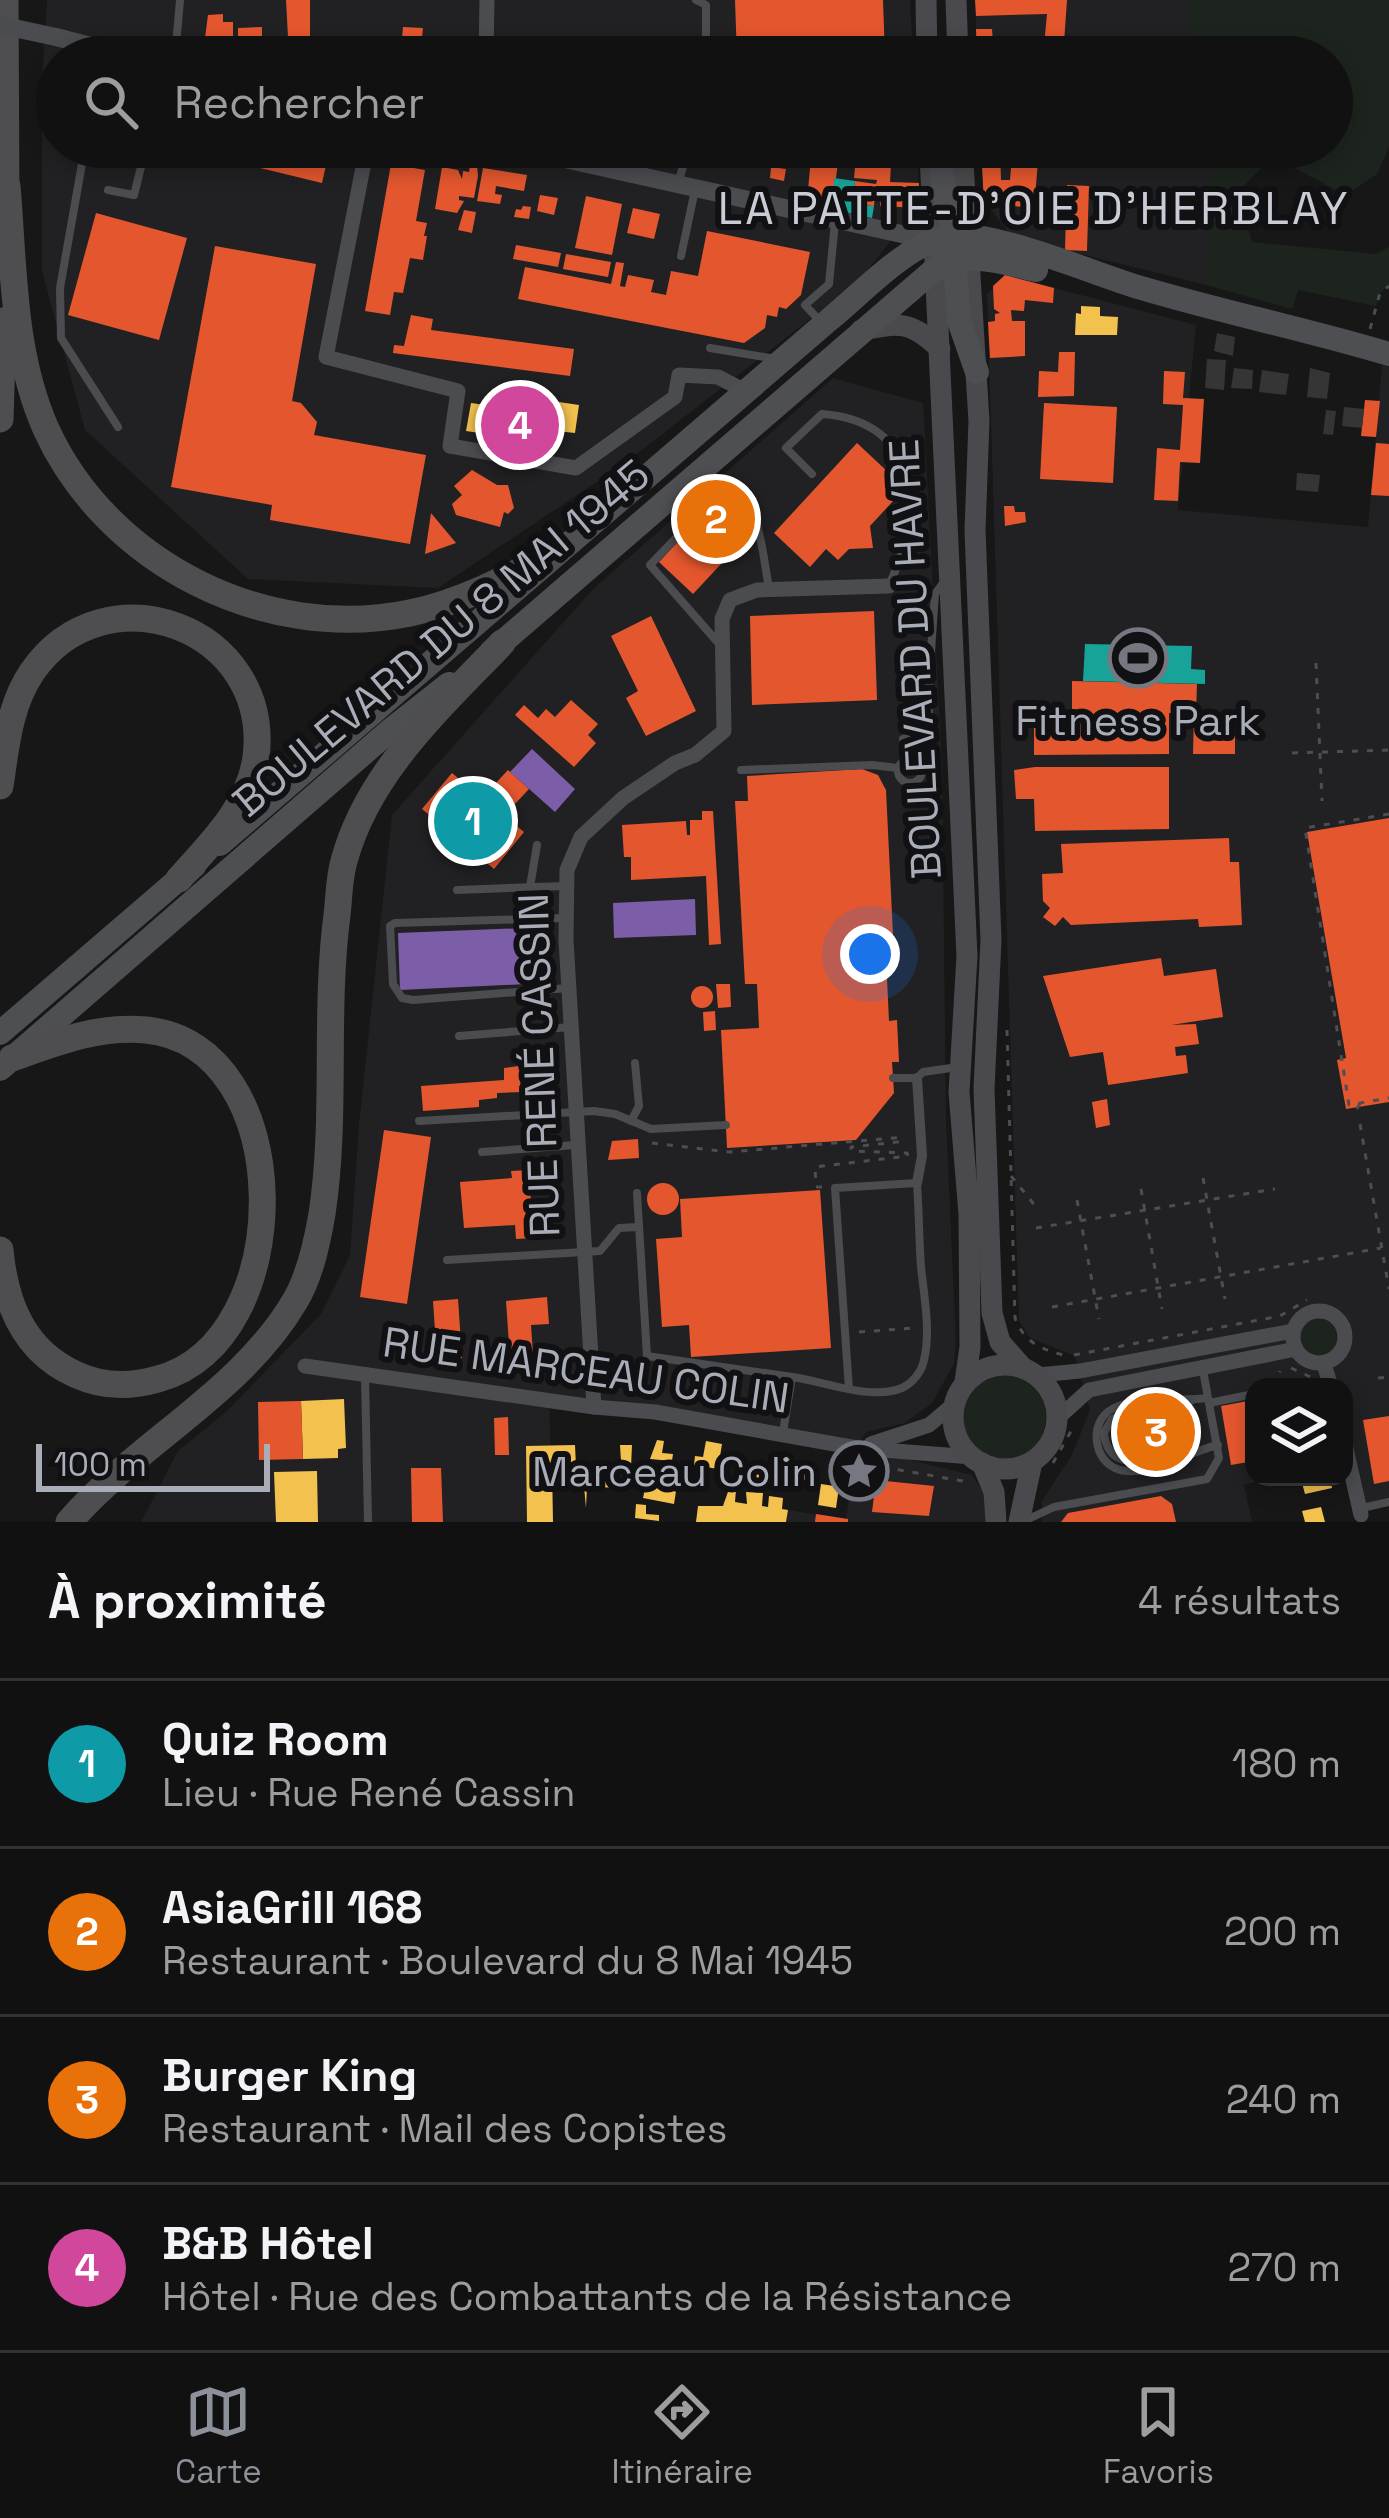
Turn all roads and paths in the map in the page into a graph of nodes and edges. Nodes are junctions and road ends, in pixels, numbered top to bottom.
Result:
1 (5, 0) edge
2 (180, 0) edge
3 (487, 0) edge
4 (696, 0) edge
5 (926, 0) edge
6 (956, 0) edge
7 (0, 25) edge
8 (51, 36) edge
9 (177, 36) edge
10 (486, 36) edge
11 (706, 36) edge
12 (927, 36) edge
13 (957, 36) edge
14 (81, 168) edge
15 (141, 168) edge
16 (364, 168) edge
17 (603, 168) edge
18 (687, 168) edge
19 (938, 168) edge
20 (960, 168) edge
21 (7, 186) junction
22 (686, 187) junction
23 (108, 190) dead end
24 (835, 220) junction
25 (952, 250) junction
26 (681, 256) dead end
27 (1389, 286) edge
28 (823, 325) junction
29 (860, 330) junction
30 (1379, 345) edge
31 (710, 348) dead end
32 (940, 350) junction
33 (784, 360) junction
34 (977, 372) joint
35 (747, 392) junction
36 (0, 418) edge
37 (118, 427) dead end
38 (812, 474) dead end
39 (546, 561) junction
40 (951, 572) junction
41 (889, 586) joint
42 (769, 589) junction
43 (560, 592) junction
44 (502, 643) junction
45 (724, 649) junction
46 (1316, 663) dead end
47 (930, 728) junction
48 (1389, 750) edge
49 (1320, 752) junction
50 (1292, 753) dead end
51 (905, 759) junction
52 (917, 761) junction
53 (898, 768) junction
54 (741, 770) dead end
55 (0, 786) edge
56 (1322, 801) dead end
57 (1389, 814) edge
58 (537, 845) dead end
59 (179, 879) junction
60 (566, 886) junction
61 (530, 887) junction
62 (457, 890) dead end
63 (566, 918) junction
64 (570, 988) junction
65 (1006, 1019) dead end
66 (573, 1027) junction
67 (459, 1036) dead end
68 (4, 1054) edge
69 (634, 1063) dead end
70 (959, 1067) junction
71 (893, 1078) dead end
72 (917, 1078) junction
73 (1364, 1096) dead end
74 (1389, 1098) edge
75 (1358, 1106) junction
76 (576, 1112) junction
77 (419, 1120) dead end
78 (631, 1121) junction
79 (1360, 1124) dead end
80 (726, 1125) dead end
81 (650, 1130) junction
82 (578, 1145) junction
83 (482, 1152) dead end
84 (1010, 1175) junction
85 (1204, 1178) dead end
86 (916, 1183) junction
87 (836, 1188) junction
88 (1141, 1189) dead end
89 (1275, 1189) dead end
90 (637, 1193) dead end
91 (1077, 1200) dead end
92 (1207, 1200) junction
93 (1036, 1208) dead end
94 (1145, 1210) junction
95 (1081, 1220) junction
96 (639, 1227) junction
97 (1036, 1228) dead end
98 (1389, 1238) edge
99 (1381, 1240) junction
100 (1381, 1248) junction
101 (0, 1250) edge
102 (584, 1254) junction
103 (447, 1260) dead end
104 (1221, 1277) junction
105 (1158, 1288) junction
106 (1389, 1289) edge
107 (1096, 1299) junction
108 (1225, 1299) dead end
109 (1307, 1300) dead end
110 (1052, 1307) dead end
111 (1162, 1309) dead end
112 (1100, 1319) dead end
113 (925, 1328) junction
114 (1293, 1331) junction
115 (845, 1332) junction
116 (1296, 1349) junction
117 (1067, 1356) junction
118 (1068, 1364) dead end
119 (1324, 1364) junction
120 (1202, 1365) junction
121 (305, 1366) dead end
122 (1030, 1371) junction
123 (365, 1374) junction
124 (792, 1377) junction
125 (1389, 1377) edge
126 (1278, 1378) edge
127 (1314, 1378) edge
128 (1328, 1378) edge
129 (1378, 1378) dead end
130 (965, 1382) junction
131 (849, 1389) junction
132 (1245, 1395) edge
133 (1209, 1401) junction
134 (955, 1404) junction
135 (594, 1407) junction
136 (1058, 1418) junction
137 (783, 1434) junction
138 (1218, 1445) junction
139 (856, 1448) junction
140 (977, 1460) junction
141 (1032, 1462) junction
142 (1353, 1481) edge
143 (1389, 1502) edge
144 (1362, 1516) edge
145 (69, 1522) edge
146 (368, 1522) edge
147 (996, 1522) edge
148 (1021, 1522) edge

1 - 21 highway
2 - 9 lane
3 - 10 street
4 - 11 lane
5 - 12 main road
6 - 13 main road
7 - 8 street, bridge
14 - 37 lane
15 - 23 lane
16 - 35 street
17 - 22 street
18 - 22 lane
19 - 25 main road
20 - 25 main road, BOULEVARD DU HAVRE
21 - 36 highway
21 - 39 highway
22 - 24 street
22 - 26 lane
24 - 25 street
24 - 28 lane
25 - 28 main road, BOULEVARD DU 8 MAI 1945
25 - 29 main road, BOULEVARD DU 8 MAI 1945
25 - 30 main road
25 - 32 main road, BOULEVARD DU HAVRE
25 - 34 main road
27 - 30 path
28 - 33 main road, BOULEVARD DU 8 MAI 1945
29 - 32 main road
29 - 43 main road, BOULEVARD DU 8 MAI 1945
31 - 33 lane
32 - 40 main road, BOULEVARD DU HAVRE
33 - 35 main road, BOULEVARD DU 8 MAI 1945
34 - 122 main road, BOULEVARD DU HAVRE
35 - 39 main road, BOULEVARD DU 8 MAI 1945
38 - 41 lane
39 - 43 main road
39 - 59 main road, BOULEVARD DU 8 MAI 1945
40 - 47 lane
40 - 70 main road, BOULEVARD DU HAVRE
41 - 42 street, RUE RENÉ CASSIN
42 - 45 street, RUE RENÉ CASSIN
42 - 45 lane
43 - 44 main road, BOULEVARD DU 8 MAI 1945
44 - 68 main road, BOULEVARD DU 8 MAI 1945
44 - 145 highway
45 - 60 street, RUE RENÉ CASSIN
46 - 49 path
47 - 51 lane
47 - 52 lane
48 - 49 path
49 - 50 path
49 - 56 path
51 - 52 lane
51 - 53 lane
52 - 53 lane
53 - 54 lane
55 - 59 highway
57 - 75 path
58 - 61 lane
59 - 68 main road, BOULEVARD DU 8 MAI 1945
60 - 61 lane
60 - 63 street, RUE RENÉ CASSIN
61 - 62 lane
63 - 64 street, RUE RENÉ CASSIN
63 - 64 lane
64 - 66 street, RUE RENÉ CASSIN
65 - 84 path
66 - 67 lane
66 - 76 street, RUE RENÉ CASSIN
68 - 101 highway
69 - 78 lane
70 - 72 lane
70 - 130 main road, BOULEVARD DU HAVRE
71 - 72 lane
72 - 86 street
73 - 75 path
74 - 75 path
76 - 77 lane
76 - 78 lane
76 - 82 street, RUE RENÉ CASSIN
78 - 81 lane
79 - 99 path
80 - 81 lane
81 - 87 path
82 - 83 lane
82 - 102 street, RUE RENÉ CASSIN
84 - 93 path
84 - 117 path
85 - 92 path
86 - 87 lane
86 - 113 lane
87 - 115 lane
88 - 94 path
89 - 92 path
90 - 96 lane
91 - 95 path
92 - 94 path
92 - 104 path
94 - 95 path
94 - 105 path
95 - 97 path
95 - 107 path
96 - 102 lane
96 - 124 lane
98 - 99 path
99 - 100 path
100 - 104 path
100 - 106 path
102 - 103 lane
102 - 135 street, RUE RENÉ CASSIN
104 - 105 path
104 - 108 path
105 - 107 path
105 - 111 path
107 - 110 path
107 - 112 path
109 - 117 path
113 - 115 path
113 - 131 lane
114 - 116 street
114 - 119 street
114 - 122 street
115 - 131 lane
116 - 119 street
116 - 120 street
117 - 118 path
119 - 128 street
120 - 133 lane
120 - 136 street
121 - 123 street, RUE MARCEAU COLIN
122 - 130 main road
122 - 136 main road
123 - 135 street, RUE MARCEAU COLIN
123 - 146 lane
124 - 131 lane
124 - 137 lane
125 - 129 path
126 - 127 path
130 - 134 main road
132 - 133 lane
133 - 138 lane
133 - 138 lane
134 - 139 street, RUE MARCEAU COLIN
134 - 140 main road
135 - 137 street, RUE MARCEAU COLIN
136 - 141 main road
137 - 139 street, RUE MARCEAU COLIN
138 - 148 lane
139 - 140 street, RUE MARCEAU COLIN
140 - 141 main road
140 - 147 main road
141 - 148 main road
142 - 144 street
143 - 144 lane

